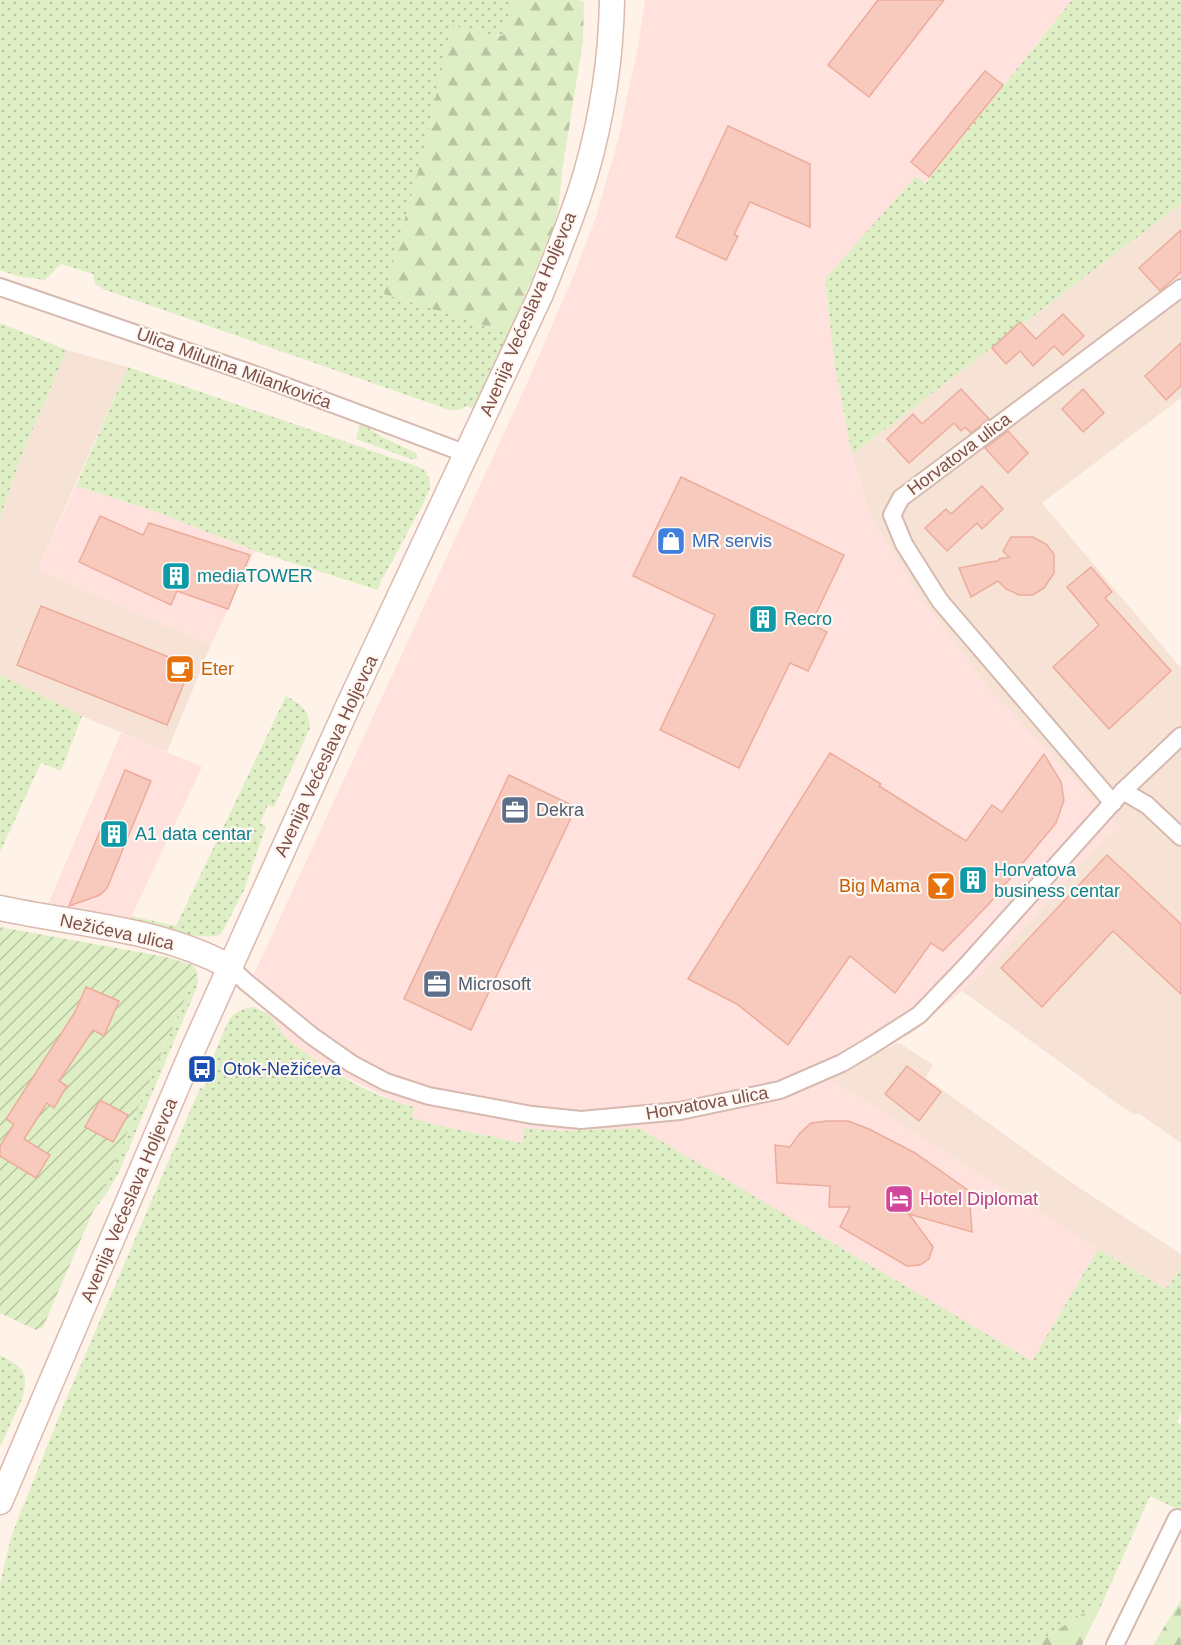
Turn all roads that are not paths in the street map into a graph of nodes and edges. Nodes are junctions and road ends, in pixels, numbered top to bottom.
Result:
1 (612, 0) edge
2 (0, 287) edge
3 (1181, 288) edge
4 (467, 454) junction
5 (1181, 736) edge
6 (1118, 797) junction
7 (1181, 837) edge
8 (0, 908) edge
9 (230, 967) junction
10 (0, 1502) edge
11 (1177, 1518) dead end
12 (1115, 1645) edge

1 - 4 street, Avenija Većeslava Holjevca
2 - 4 street, Ulica Milutina Milankovića
3 - 6 street, Horvatova ulica
4 - 9 street, Avenija Većeslava Holjevca
5 - 6 street, Horvatova ulica
6 - 7 street, Horvatova ulica
6 - 9 street, Horvatova ulica
8 - 9 street, Nežićeva ulica
9 - 10 street, Avenija Većeslava Holjevca
11 - 12 street

